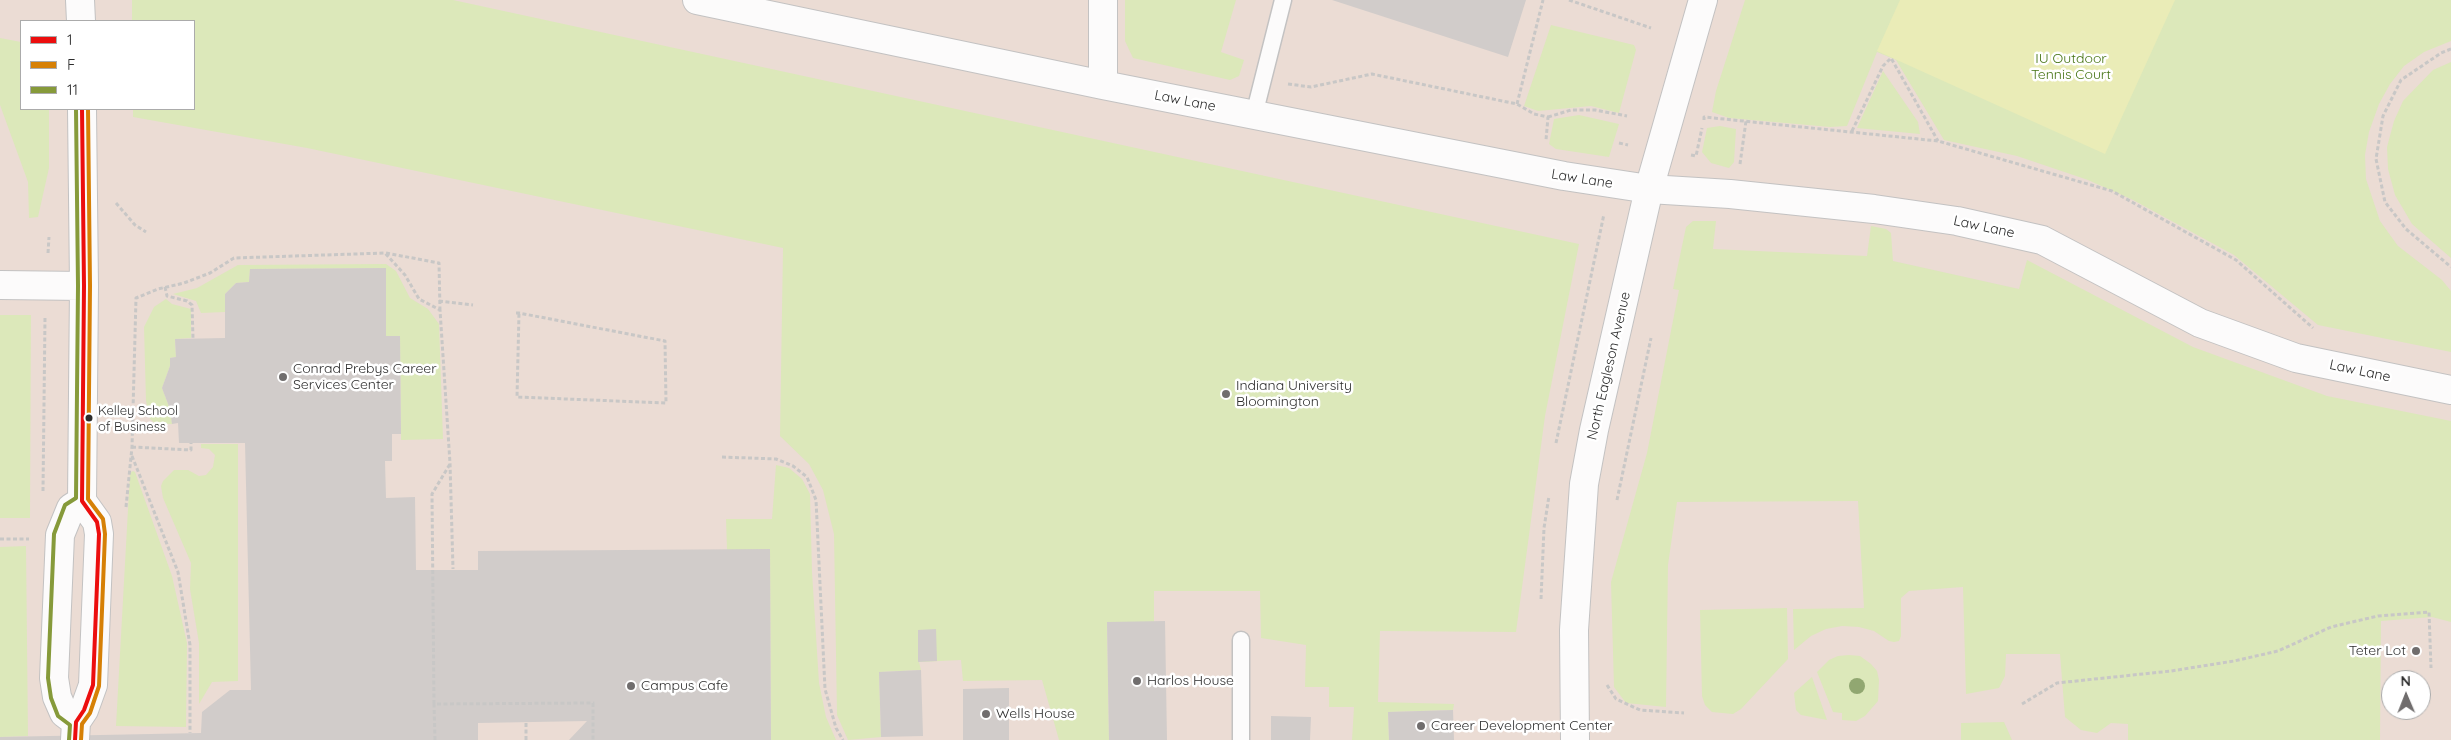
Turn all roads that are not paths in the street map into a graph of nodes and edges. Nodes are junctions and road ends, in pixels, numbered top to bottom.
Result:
1 (80, 0) edge
2 (697, 0) edge
3 (1103, 0) edge
4 (1283, 0) edge
5 (1703, 0) edge
6 (80, 20) edge
7 (1103, 85) junction
8 (82, 110) edge
9 (1254, 115) junction
10 (1649, 190) junction
11 (0, 285) edge
12 (84, 286) junction
13 (2451, 390) edge
14 (82, 500) junction
15 (1241, 640) dead end
16 (76, 731) edge
17 (1241, 740) edge
18 (1575, 740) edge

1 - 6 street
2 - 7 street, Law Lane
3 - 7 street
4 - 9 lane
5 - 10 street, North Eagleson Avenue
7 - 9 street, Law Lane
8 - 12 street
9 - 10 street, Law Lane
10 - 13 street, Law Lane
10 - 18 street, North Eagleson Avenue
11 - 12 street
12 - 14 street
14 - 16 street
14 - 16 street
15 - 17 lane

